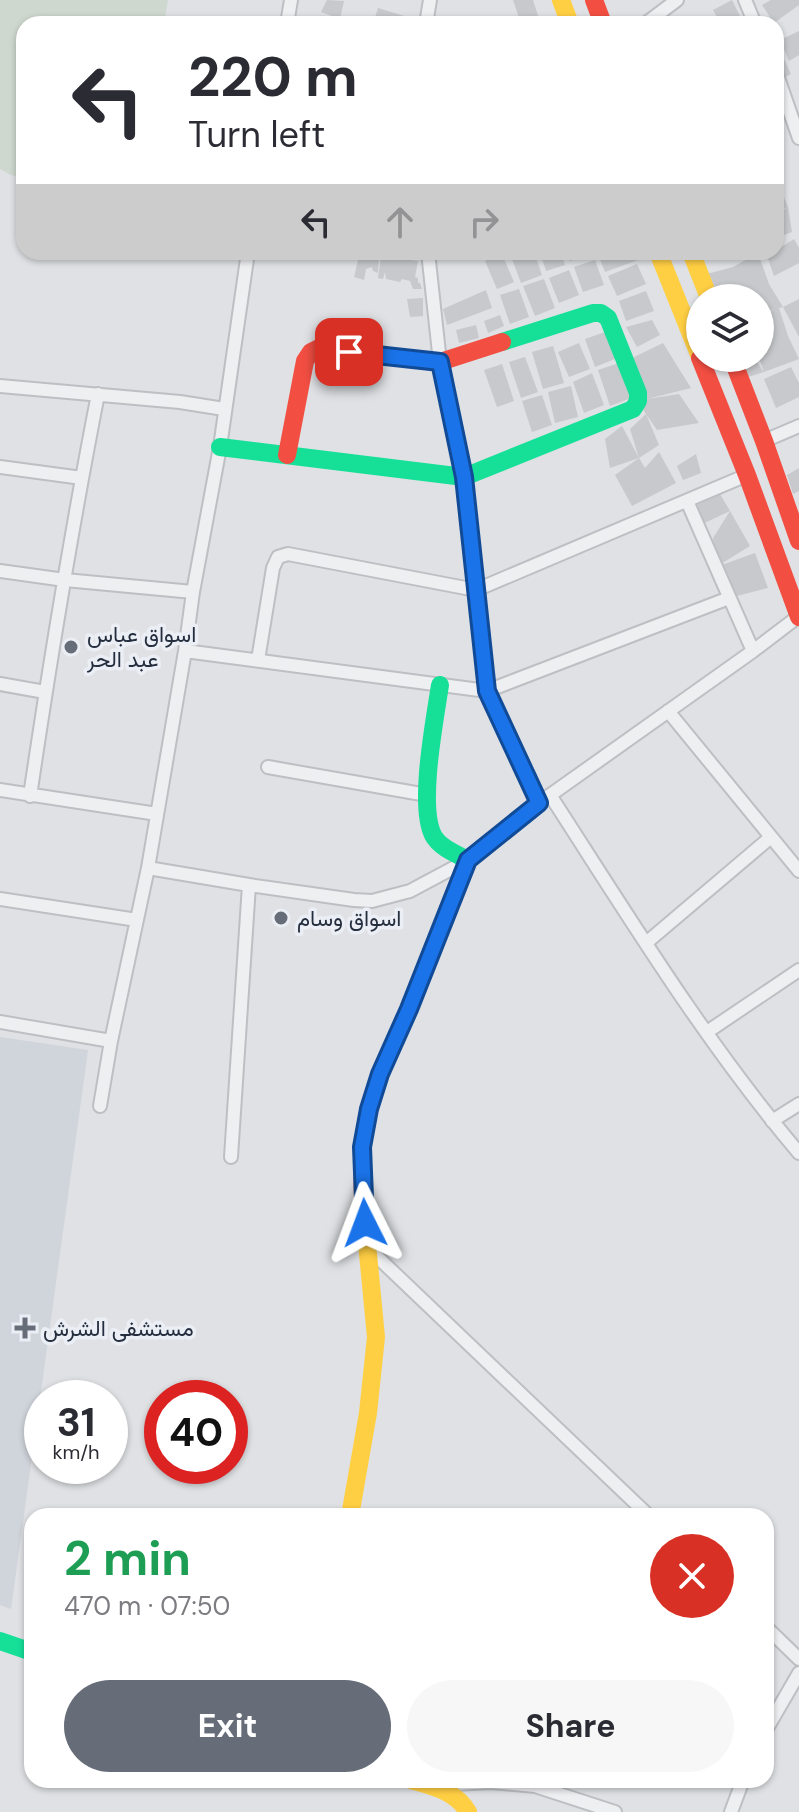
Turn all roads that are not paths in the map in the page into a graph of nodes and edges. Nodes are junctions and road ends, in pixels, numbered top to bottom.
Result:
1 (677, 0) edge
2 (656, 16) edge
3 (784, 95) edge
4 (799, 138) edge
5 (247, 260) edge
6 (428, 260) edge
7 (661, 260) edge
8 (694, 260) edge
9 (704, 284) edge
10 (686, 323) edge
11 (440, 362) junction
12 (706, 372) edge
13 (737, 372) edge
14 (0, 386) edge
15 (98, 394) junction
16 (224, 409) junction
17 (799, 426) edge
18 (764, 441) junction
19 (220, 447) junction
20 (287, 455) junction
21 (0, 467) edge
22 (747, 475) junction
23 (464, 477) junction
24 (82, 478) junction
25 (783, 494) junction
26 (687, 501) junction
27 (758, 504) junction
28 (799, 541) edge
29 (0, 571) edge
30 (65, 580) junction
31 (476, 590) junction
32 (193, 592) junction
33 (729, 598) junction
34 (799, 616) edge
35 (185, 651) junction
36 (753, 651) junction
37 (258, 660) junction
38 (0, 684) edge
39 (440, 685) junction
40 (487, 691) junction
41 (45, 692) junction
42 (668, 711) junction
43 (268, 767) dead end
44 (0, 790) edge
45 (427, 795) junction
46 (30, 796) junction
47 (544, 799) junction
48 (157, 814) junction
49 (771, 837) junction
50 (468, 860) junction
51 (148, 868) junction
52 (799, 871) edge
53 (249, 885) junction
54 (0, 899) edge
55 (137, 920) junction
56 (646, 943) junction
57 (799, 970) edge
58 (0, 1022) edge
59 (707, 1032) junction
60 (111, 1041) junction
61 (799, 1104) edge
62 (100, 1106) dead end
63 (772, 1121) junction
64 (799, 1153) edge
65 (231, 1157) dead end
66 (367, 1246) junction
67 (351, 1508) edge
68 (641, 1508) edge
69 (774, 1635) edge
70 (0, 1641) edge
71 (24, 1649) edge
72 (799, 1659) edge
73 (799, 1673) edge
74 (774, 1716) edge
75 (433, 1788) edge
76 (541, 1788) edge
77 (740, 1788) edge
78 (468, 1812) edge
79 (615, 1812) edge
80 (731, 1812) edge

1 - 2 street
3 - 4 street
5 - 16 street
6 - 11 street
7 - 10 street
8 - 9 street
11 - 20 street
11 - 23 street
11 - 23 street
12 - 22 street
13 - 18 street
14 - 15 street
15 - 16 street
15 - 24 street
16 - 19 street
17 - 18 street
18 - 25 street
19 - 20 street
19 - 32 street
20 - 23 street
21 - 24 street
22 - 26 street
22 - 27 street
23 - 31 street
24 - 30 street
25 - 27 street
25 - 28 street
26 - 31 street
26 - 33 street
27 - 34 street
29 - 30 street
30 - 32 street
30 - 41 street
31 - 37 street
31 - 40 street
32 - 35 street
33 - 36 street
33 - 40 street
34 - 36 street
35 - 37 street
35 - 48 street
36 - 42 street
37 - 39 street
38 - 41 street
39 - 40 street
39 - 45 street
40 - 47 street
41 - 46 street
42 - 47 street
42 - 49 street
43 - 45 street
44 - 46 street
45 - 50 street
46 - 48 street
47 - 50 street
47 - 56 street
48 - 51 street
49 - 52 street
49 - 56 street
50 - 53 street
50 - 66 street
51 - 53 street
51 - 55 street
53 - 65 street
54 - 55 street
55 - 60 street
56 - 59 street
57 - 59 street
58 - 60 street
59 - 63 street
60 - 62 street
61 - 63 street
63 - 64 street
66 - 67 street
66 - 68 street
69 - 72 street
70 - 71 street
73 - 74 street
75 - 78 street
76 - 79 street
77 - 80 street

